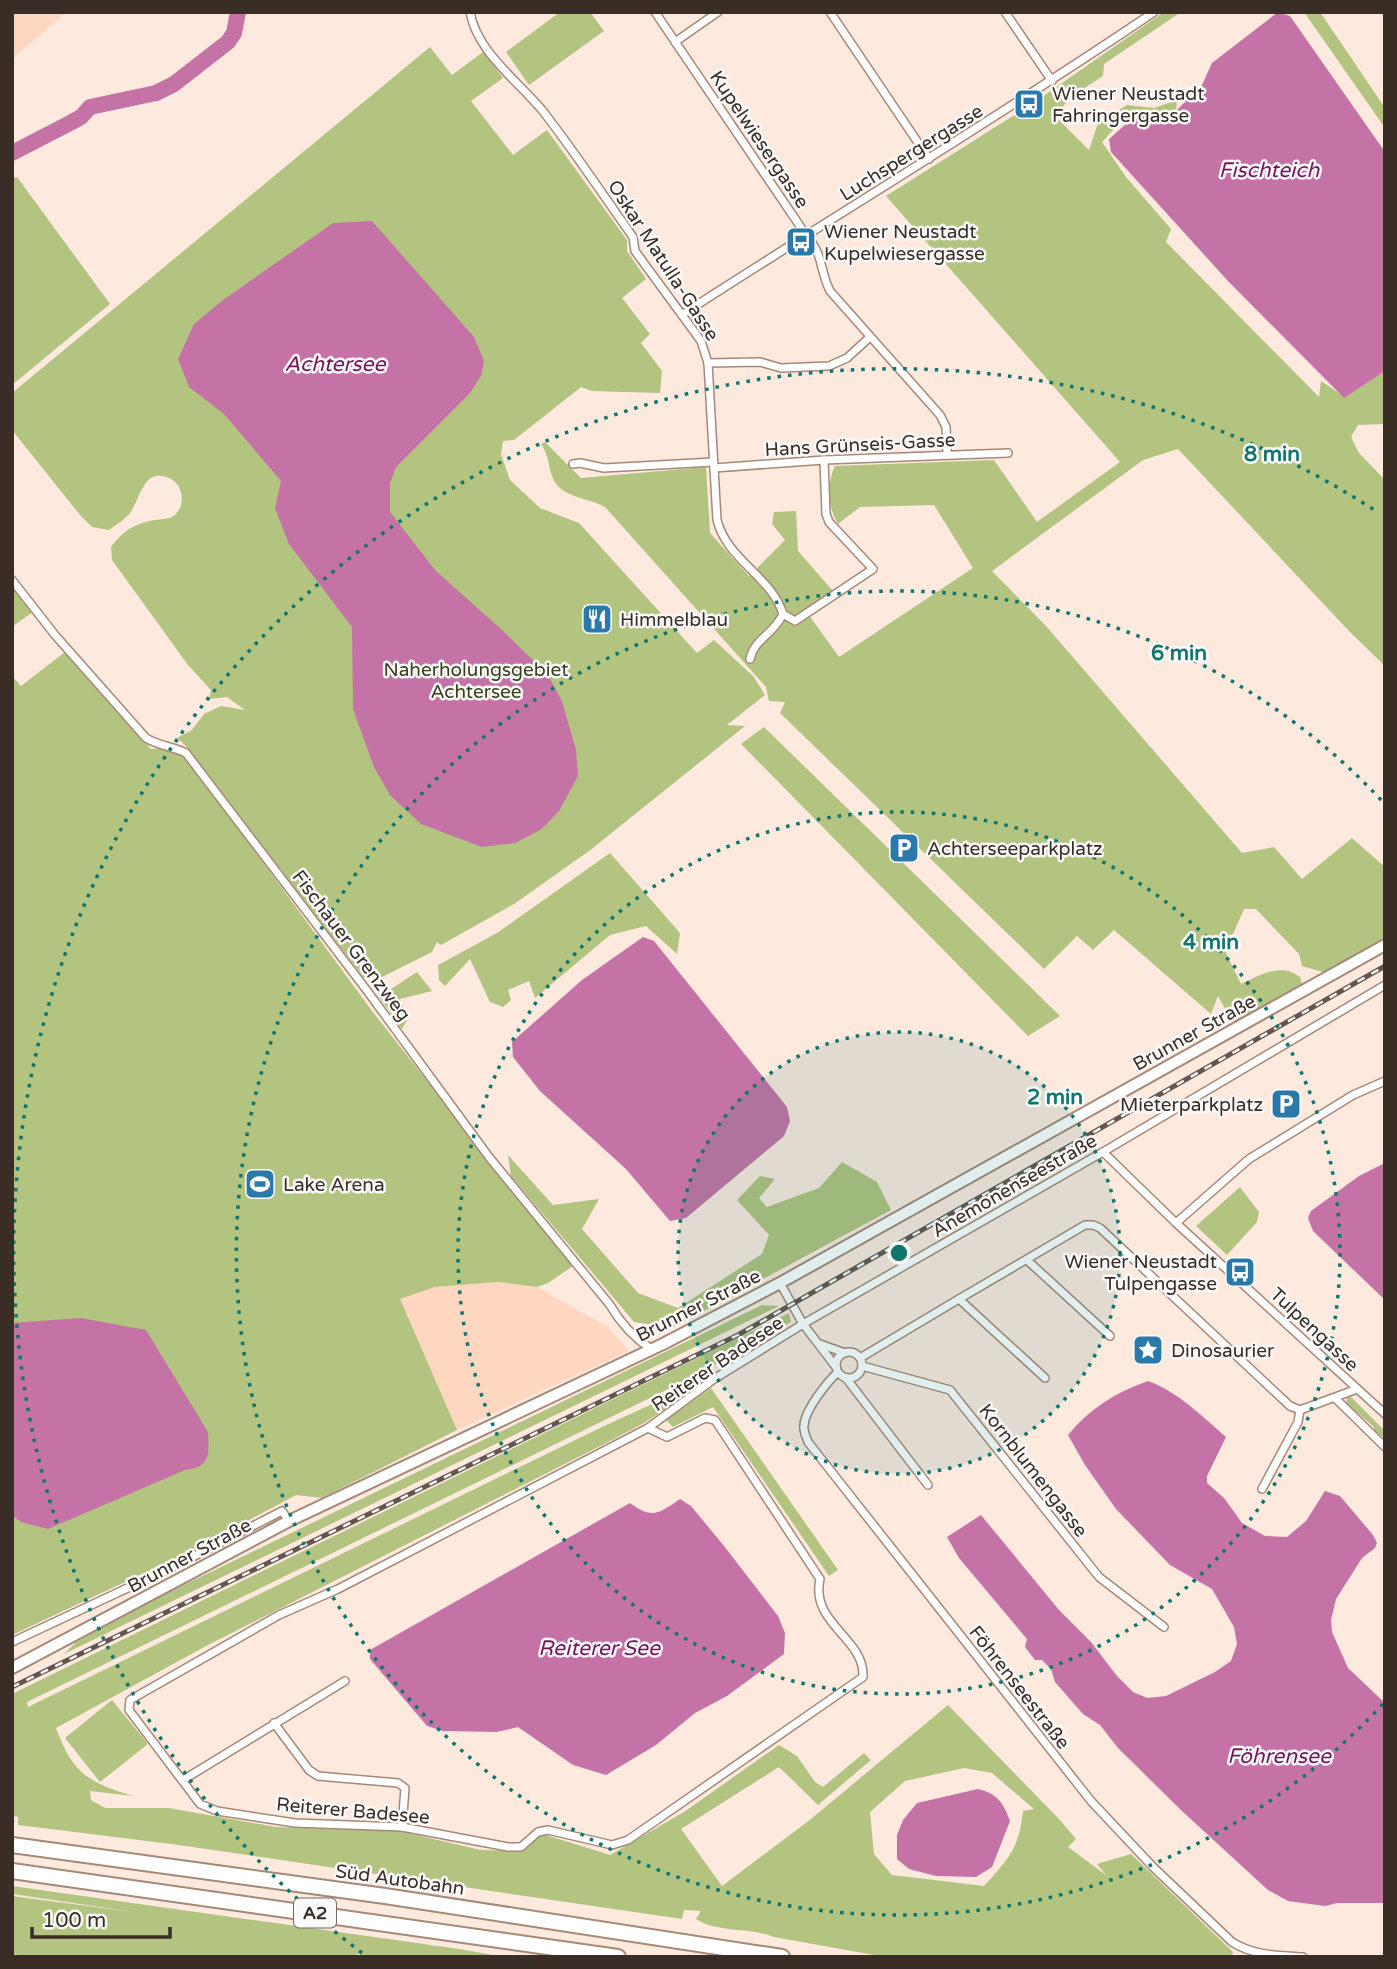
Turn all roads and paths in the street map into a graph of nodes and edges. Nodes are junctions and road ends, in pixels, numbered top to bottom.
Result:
1 (470, 12) edge
2 (655, 12) edge
3 (718, 12) edge
4 (830, 12) edge
5 (1005, 12) edge
6 (1154, 12) edge
7 (675, 42) junction
8 (1052, 82) junction
9 (929, 159) junction
10 (806, 235) junction
11 (683, 314) junction
12 (870, 337) junction
13 (708, 363) junction
14 (1008, 453) dead end
15 (947, 454) junction
16 (824, 460) junction
17 (573, 464) dead end
18 (714, 465) junction
19 (12, 580) edge
20 (783, 614) junction
21 (750, 659) dead end
22 (1385, 945) edge
23 (1385, 985) edge
24 (1385, 1081) edge
25 (1103, 1152) junction
26 (1176, 1223) junction
27 (1027, 1260) junction
28 (780, 1283) junction
29 (958, 1299) junction
30 (803, 1324) junction
31 (1110, 1336) dead end
32 (819, 1344) junction
33 (651, 1349) junction
34 (846, 1353) junction
35 (861, 1362) junction
36 (837, 1369) junction
37 (846, 1378) junction
38 (1045, 1378) dead end
39 (1357, 1389) junction
40 (1335, 1398) junction
41 (1300, 1410) junction
42 (1385, 1414) edge
43 (648, 1428) junction
44 (1385, 1447) edge
45 (928, 1485) dead end
46 (1262, 1489) dead end
47 (289, 1521) junction
48 (1164, 1627) dead end
49 (12, 1642) edge
50 (12, 1668) edge
51 (345, 1681) dead end
52 (274, 1723) junction
53 (183, 1780) junction
54 (402, 1827) junction
55 (12, 1845) edge
56 (12, 1871) edge
57 (618, 1957) edge
58 (782, 1957) edge
59 (1303, 1957) edge

1 - 11 street, Oskar Matulla-Gasse
2 - 7 street, Kupelwiesergasse
3 - 7 street
4 - 9 street
5 - 8 street
6 - 8 street, Luchspergergasse
7 - 10 street, Kupelwiesergasse
8 - 9 street, Luchspergergasse
9 - 10 street, Luchspergergasse
10 - 11 street, Luchspergergasse
10 - 12 street, Kupelwiesergasse
11 - 13 street, Oskar Matulla-Gasse
12 - 13 street
12 - 15 street, Kupelwiesergasse
13 - 18 street, Oskar Matulla-Gasse
14 - 15 street, Hans Grünseis-Gasse
15 - 16 street, Hans Grünseis-Gasse
16 - 18 street, Hans Grünseis-Gasse
16 - 20 street, Oskar Matulla-Gasse
17 - 18 street, Hans Grünseis-Gasse
18 - 20 street, Oskar Matulla-Gasse
19 - 33 street, Fischauer Grenzweg
20 - 21 street
22 - 28 main road, Brunner Straße
23 - 25 street, Anemonenseestraße
24 - 26 street
25 - 26 street, Tulpengasse
25 - 30 street, Anemonenseestraße
26 - 39 street, Tulpengasse
27 - 29 street
27 - 31 street
27 - 41 street
28 - 30 street
28 - 33 main road, Brunner Straße
29 - 35 street
29 - 38 street
30 - 32 street
30 - 43 street, Reiterer Badesee
32 - 34 street
32 - 36 street
33 - 47 main road, Brunner Straße
34 - 35 street
34 - 36 street
35 - 37 street
35 - 48 street, Kornblumengasse
36 - 37 street
36 - 59 street, Föhrenseestraße
37 - 45 street
39 - 40 street
39 - 42 street, Tulpengasse
40 - 41 street
40 - 44 street, Tulpengasse
41 - 46 street
43 - 53 street, Reiterer Badesee
43 - 54 street, Reiterer Badesee
47 - 49 street
47 - 50 main road, Brunner Straße
51 - 52 street
52 - 53 street
52 - 54 street
53 - 54 street, Reiterer Badesee
55 - 58 highway, Süd Autobahn / A2
56 - 57 highway, A2

